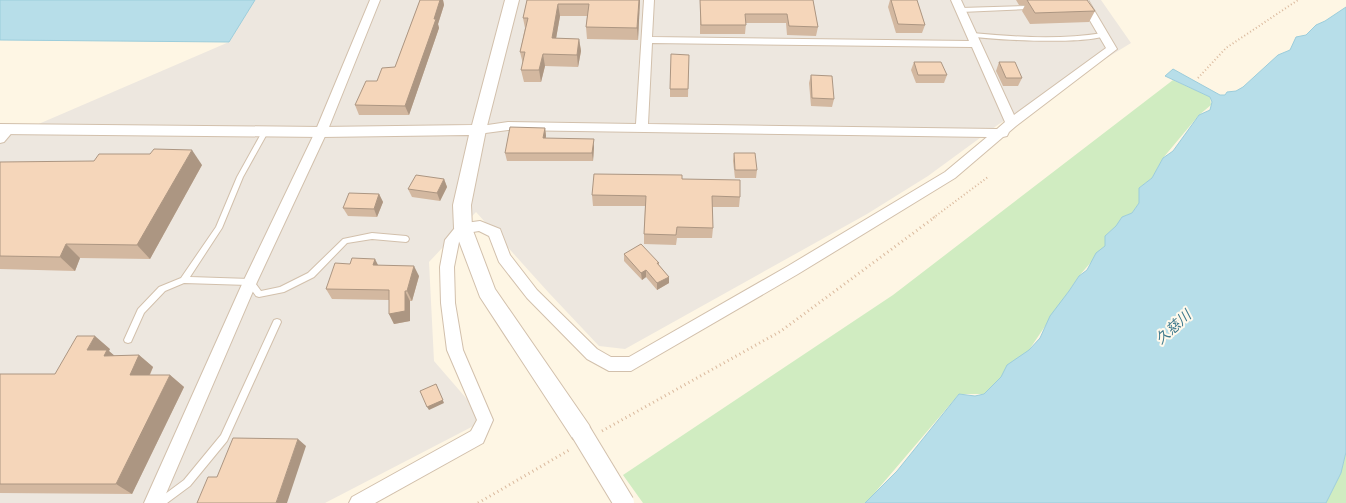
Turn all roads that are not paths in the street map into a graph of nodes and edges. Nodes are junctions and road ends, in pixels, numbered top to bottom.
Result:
1 (375, 0) edge
2 (512, 0) edge
3 (649, 0) edge
4 (1083, 0) edge
5 (959, 5) edge
6 (1026, 8) dead end
7 (1104, 35) junction
8 (974, 39) junction
9 (647, 40) junction
10 (642, 127) junction
11 (1007, 128) junction
12 (478, 130) junction
13 (265, 132) junction
14 (321, 132) junction
15 (3, 133) edge
16 (463, 228) junction
17 (406, 239) dead end
18 (184, 280) junction
19 (250, 282) junction
20 (277, 322) dead end
21 (128, 340) dead end
22 (153, 503) edge
23 (160, 503) edge
24 (358, 503) edge
25 (624, 503) edge

1 - 14 street
2 - 12 street
3 - 9 street
4 - 7 street
5 - 6 lane
5 - 8 street
7 - 8 lane
7 - 11 street
8 - 9 street
8 - 11 street
9 - 10 street
10 - 11 street
10 - 12 street
11 - 16 street
12 - 14 street
12 - 16 street
13 - 14 street
13 - 15 street
13 - 18 lane
14 - 19 street
16 - 24 street
16 - 25 street, bridge
17 - 19 lane
18 - 19 lane
18 - 21 lane
19 - 22 street
20 - 23 lane

